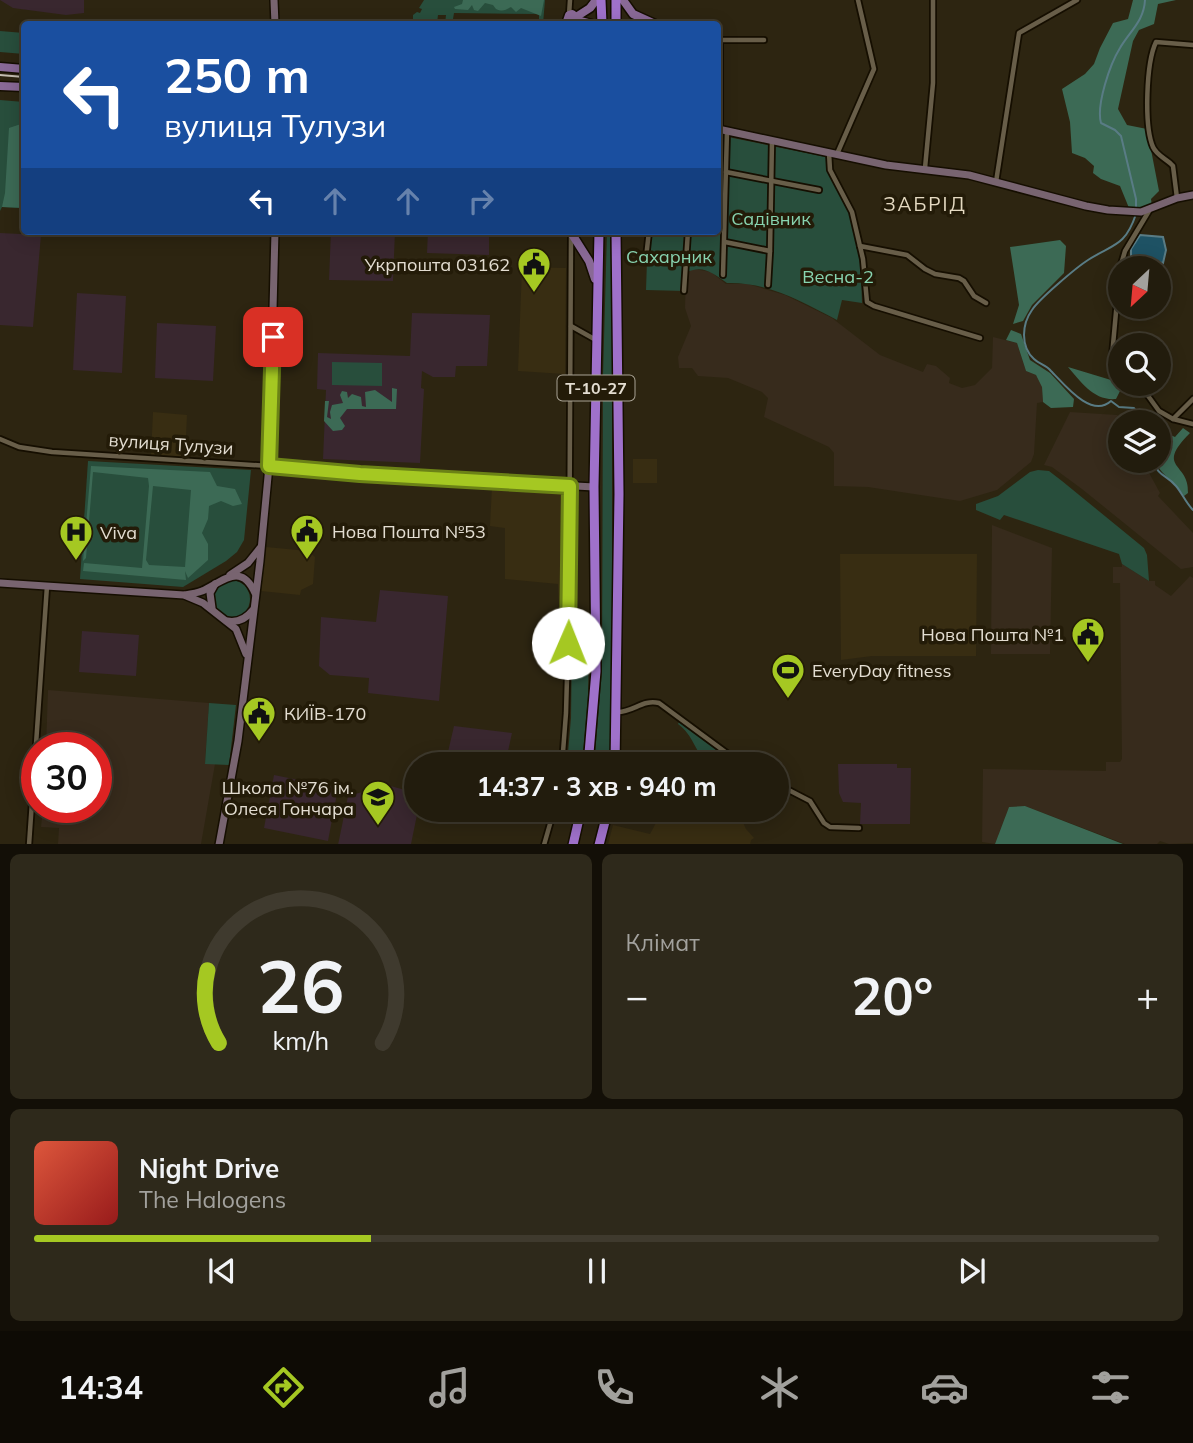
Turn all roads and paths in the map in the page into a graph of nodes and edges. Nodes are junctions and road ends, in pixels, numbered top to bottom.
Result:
1 (274, 0) edge
2 (596, 0) edge
3 (601, 0) edge
4 (616, 0) edge
5 (623, 0) edge
6 (858, 0) edge
7 (933, 0) edge
8 (1077, 0) edge
9 (572, 16) edge
10 (275, 21) edge
11 (602, 21) edge
12 (616, 21) edge
13 (648, 21) edge
14 (721, 40) edge
15 (765, 40) dead end
16 (1193, 46) edge
17 (2, 67) edge
18 (21, 69) edge
19 (0, 86) edge
20 (21, 87) edge
21 (721, 99) edge
22 (722, 129) edge
23 (772, 140) junction
24 (833, 153) junction
25 (925, 168) junction
26 (726, 172) junction
27 (772, 180) junction
28 (996, 182) junction
29 (819, 190) dead end
30 (1193, 195) edge
31 (1177, 198) junction
32 (1149, 211) junction
33 (275, 235) edge
34 (571, 235) edge
35 (573, 235) edge
36 (599, 235) edge
37 (616, 235) edge
38 (649, 235) edge
39 (688, 235) edge
40 (724, 242) junction
41 (860, 246) junction
42 (769, 251) junction
43 (1124, 256) edge
44 (646, 258) dead end
45 (723, 275) dead end
46 (768, 285) dead end
47 (597, 289) junction
48 (684, 291) dead end
49 (986, 303) dead end
50 (571, 326) junction
51 (980, 338) dead end
52 (596, 340) junction
53 (1148, 396) edge
54 (1193, 399) edge
55 (1173, 419) junction
56 (1193, 424) edge
57 (0, 439) edge
58 (269, 466) junction
59 (570, 486) junction
60 (594, 487) junction
61 (260, 548) junction
62 (229, 576) junction
63 (0, 583) edge
64 (215, 584) junction
65 (47, 586) junction
66 (184, 596) junction
67 (256, 597) junction
68 (254, 606) junction
69 (214, 612) junction
70 (223, 620) junction
71 (248, 661) junction
72 (618, 712) junction
73 (563, 752) edge
74 (589, 752) edge
75 (616, 752) edge
76 (725, 752) edge
77 (789, 790) edge
78 (551, 822) edge
79 (578, 822) edge
80 (605, 822) edge
81 (859, 828) dead end
82 (29, 844) edge
83 (219, 844) edge
84 (544, 844) edge
85 (573, 844) edge
86 (599, 844) edge

1 - 10 street
2 - 9 main road
3 - 11 highway
4 - 12 highway
5 - 13 main road
6 - 24 street
7 - 25 street
8 - 28 street
14 - 15 street
16 - 31 street
17 - 18 main road
19 - 20 main road
21 - 22 street
22 - 23 street
22 - 26 street
23 - 24 street
23 - 27 street
24 - 25 street
24 - 41 street
25 - 28 street
26 - 27 street
26 - 40 street
27 - 29 street
27 - 42 street
28 - 32 street
30 - 31 street
31 - 32 street
32 - 43 street
33 - 58 street
34 - 50 street
35 - 47 main road
36 - 47 highway, Т-10-27
37 - 72 highway, Т-10-27
38 - 44 street
39 - 48 street
40 - 42 street
40 - 45 street
41 - 49 street
41 - 51 street
42 - 46 street
47 - 52 highway, Т-10-27
50 - 52 street
50 - 59 street
52 - 60 highway, Т-10-27
53 - 55 street
54 - 55 street
55 - 56 street
57 - 58 street, вулиця Тулузи
58 - 59 street, вулиця Тулузи
58 - 61 street
59 - 60 street, вулиця Тулузи
59 - 73 street
60 - 74 highway, Т-10-27
61 - 62 street
61 - 67 street
62 - 64 street
62 - 67 street
63 - 65 street
64 - 66 street
64 - 69 street
65 - 66 street
65 - 82 street
66 - 69 street
67 - 68 street
68 - 70 street
68 - 71 street
69 - 70 street
70 - 71 street
71 - 83 street
72 - 75 highway, Т-10-27
72 - 76 street
77 - 81 street
78 - 84 street
79 - 85 highway
80 - 86 highway

